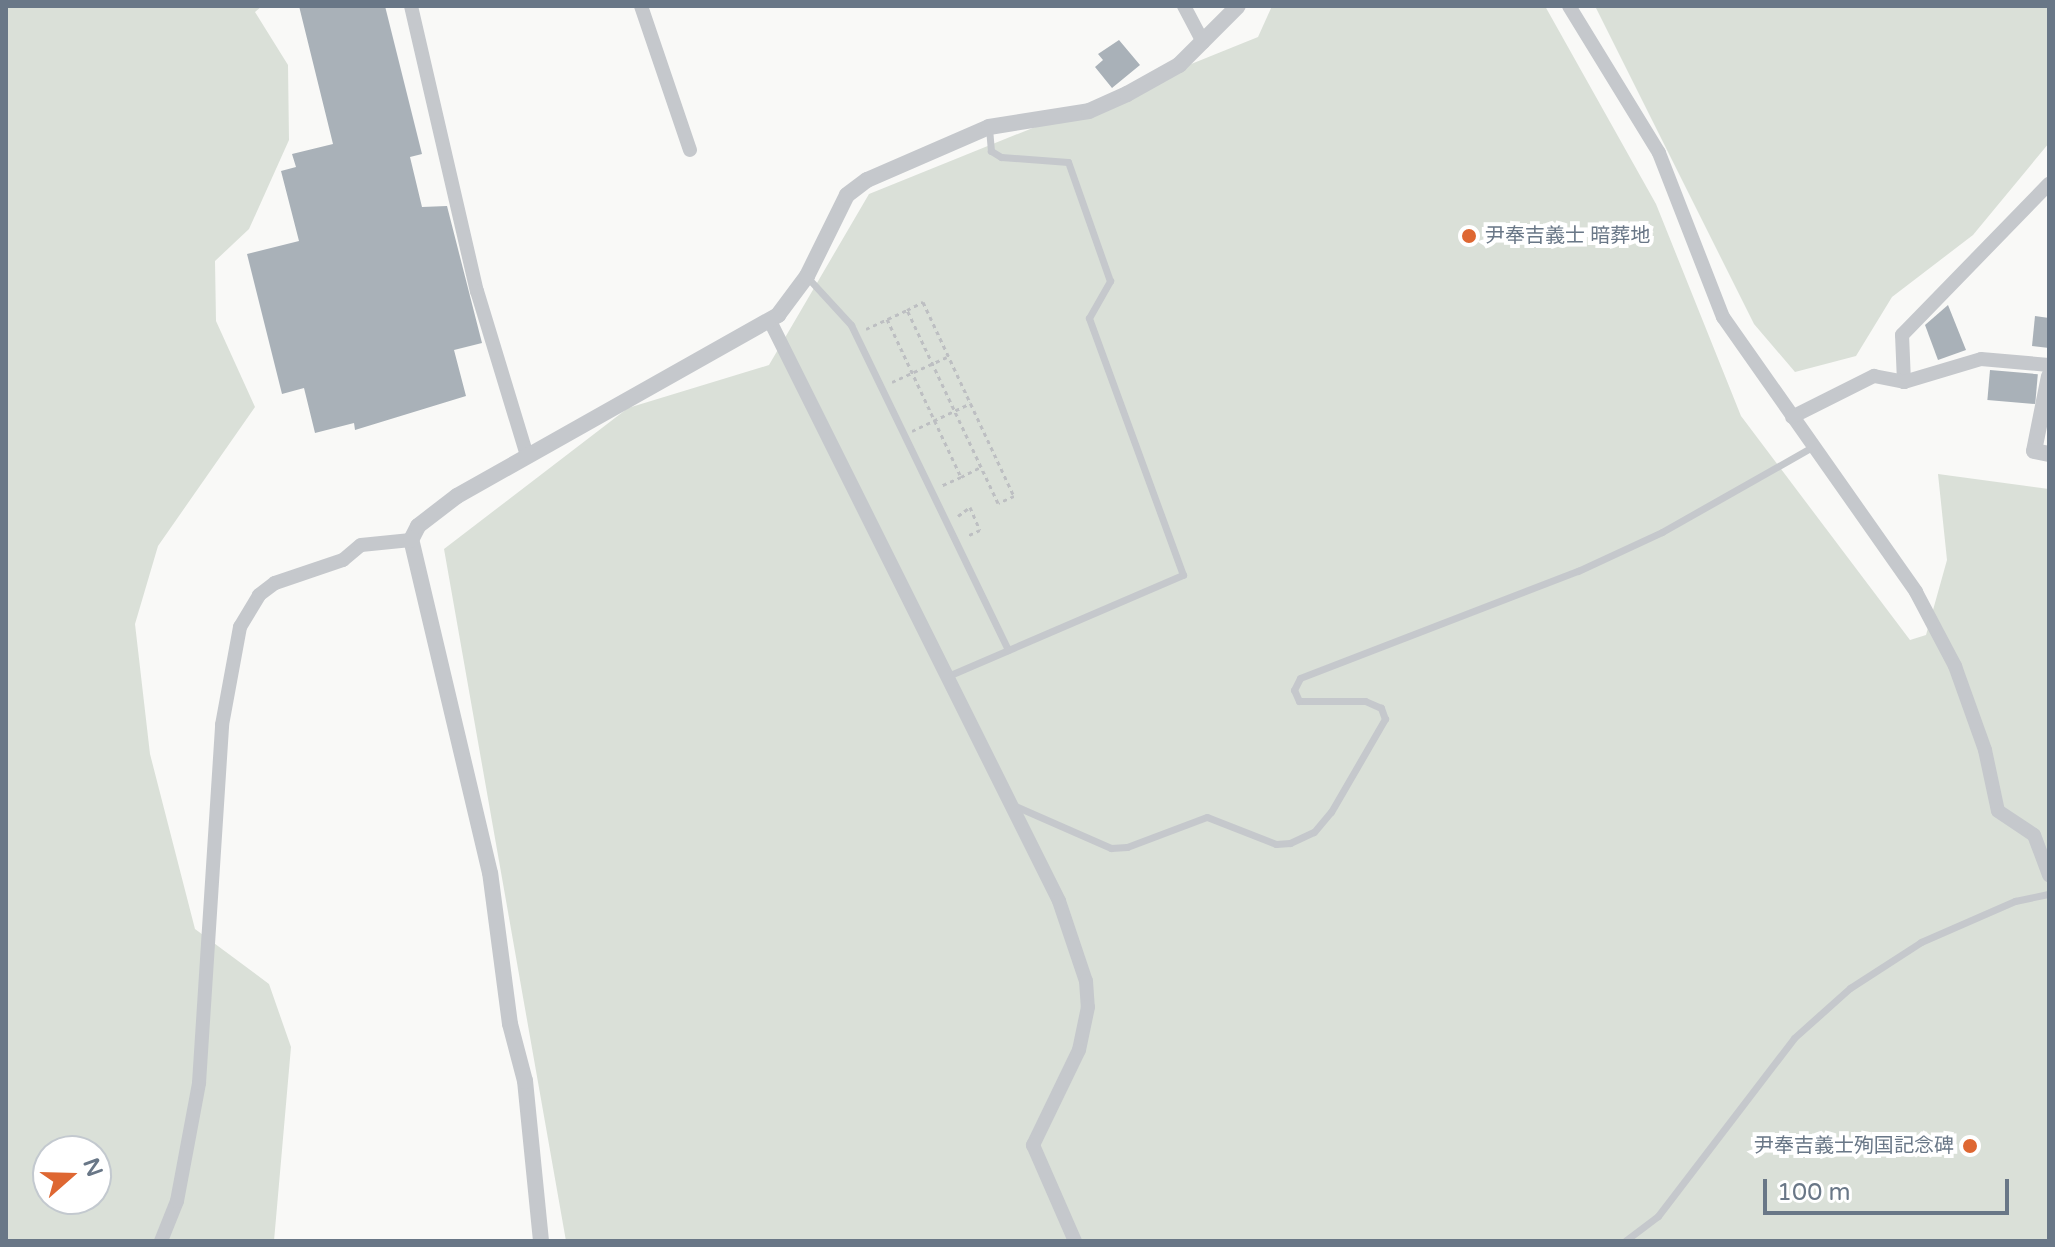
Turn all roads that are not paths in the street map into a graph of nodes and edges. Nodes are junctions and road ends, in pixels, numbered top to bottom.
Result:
1 (411, 6) edge
2 (641, 6) edge
3 (1184, 6) edge
4 (1238, 6) edge
5 (1569, 6) edge
6 (1203, 42) junction
7 (989, 127) junction
8 (690, 150) dead end
9 (2049, 184) edge
10 (807, 276) junction
11 (770, 321) junction
12 (2049, 365) edge
13 (2049, 376) edge
14 (1904, 382) junction
15 (1792, 417) junction
16 (1814, 446) junction
17 (2049, 454) edge
18 (527, 456) junction
19 (411, 540) junction
20 (1008, 650) junction
21 (947, 676) junction
22 (1012, 805) junction
23 (2049, 875) edge
24 (2049, 894) edge
25 (161, 1241) edge
26 (541, 1241) edge
27 (1075, 1241) edge
28 (1625, 1241) edge

1 - 18 street
2 - 8 street
3 - 6 street
4 - 6 street
5 - 15 street
6 - 7 street
7 - 10 street
7 - 20 lane
9 - 14 street
10 - 11 street
10 - 20 lane
11 - 18 street
11 - 21 street
12 - 14 street
13 - 17 street
14 - 15 street
15 - 16 street
16 - 22 lane
16 - 23 street
18 - 19 street
19 - 25 street
19 - 26 street
20 - 21 lane
21 - 22 street
22 - 27 street
24 - 28 lane

